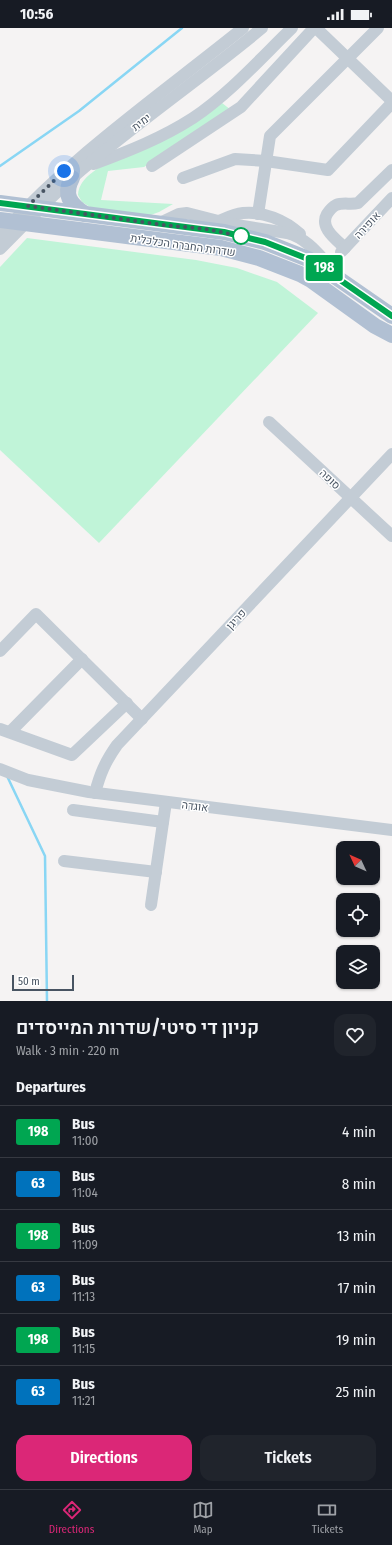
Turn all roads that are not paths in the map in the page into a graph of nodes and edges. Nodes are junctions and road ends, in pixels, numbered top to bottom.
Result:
1 (243, 28) edge
2 (262, 28) edge
3 (292, 28) edge
4 (315, 28) edge
5 (378, 28) edge
6 (348, 59) junction
7 (245, 73) junction
8 (225, 93) junction
9 (251, 96) junction
10 (392, 102) edge
11 (266, 161) junction
12 (152, 166) dead end
13 (85, 167) junction
14 (392, 170) edge
15 (72, 178) junction
16 (183, 178) dead end
17 (392, 198) edge
18 (0, 203) edge
19 (34, 207) junction
20 (85, 214) junction
21 (258, 214) junction
22 (13, 221) edge
23 (218, 221) junction
24 (158, 224) junction
25 (0, 236) edge
26 (311, 245) junction
27 (0, 249) edge
28 (343, 282) junction
29 (392, 316) edge
30 (392, 335) edge
31 (269, 422) dead end
32 (392, 454) edge
33 (350, 498) junction
34 (392, 536) edge
35 (0, 651) edge
36 (82, 659) junction
37 (127, 703) junction
38 (142, 718) junction
39 (5, 731) edge
40 (0, 768) edge
41 (95, 793) junction
42 (166, 802) junction
43 (73, 810) dead end
44 (163, 822) junction
45 (392, 830) edge
46 (64, 861) dead end
47 (156, 872) junction
48 (151, 905) dead end

1 - 19 street, ימית
2 - 13 street, ימית
3 - 7 street
4 - 6 street
4 - 9 street
5 - 6 street
6 - 10 street
6 - 11 street
7 - 8 street
7 - 9 street
8 - 9 street
8 - 13 street
9 - 12 street
10 - 11 street
11 - 16 street
11 - 21 street
13 - 15 street, ימית
14 - 17 street, אופירה
15 - 19 street, ימית
15 - 20 main road
18 - 19 main road, שדרות החברה הכלכלית
19 - 20 main road, שדרות החברה הכלכלית
19 - 22 street
20 - 24 main road, שדרות החברה הכלכלית
21 - 23 street
21 - 26 street
22 - 25 street
22 - 27 street
22 - 30 main road, שדרות החברה הכלכלית
23 - 24 street
23 - 26 street
24 - 28 main road, שדרות החברה הכלכלית
26 - 28 street
28 - 29 main road, שדרות החברה הכלכלית
31 - 33 street, סופה
32 - 33 street, פריגן
33 - 34 street, סופה
33 - 38 street, פריגן
35 - 36 street
36 - 37 street
36 - 39 street
37 - 38 street
37 - 39 street
38 - 41 street, פריגן
40 - 41 street, אוגדה
41 - 42 street, אוגדה
42 - 44 street
42 - 45 street, אוגדה
43 - 44 street
44 - 47 street
46 - 47 street
47 - 48 street

